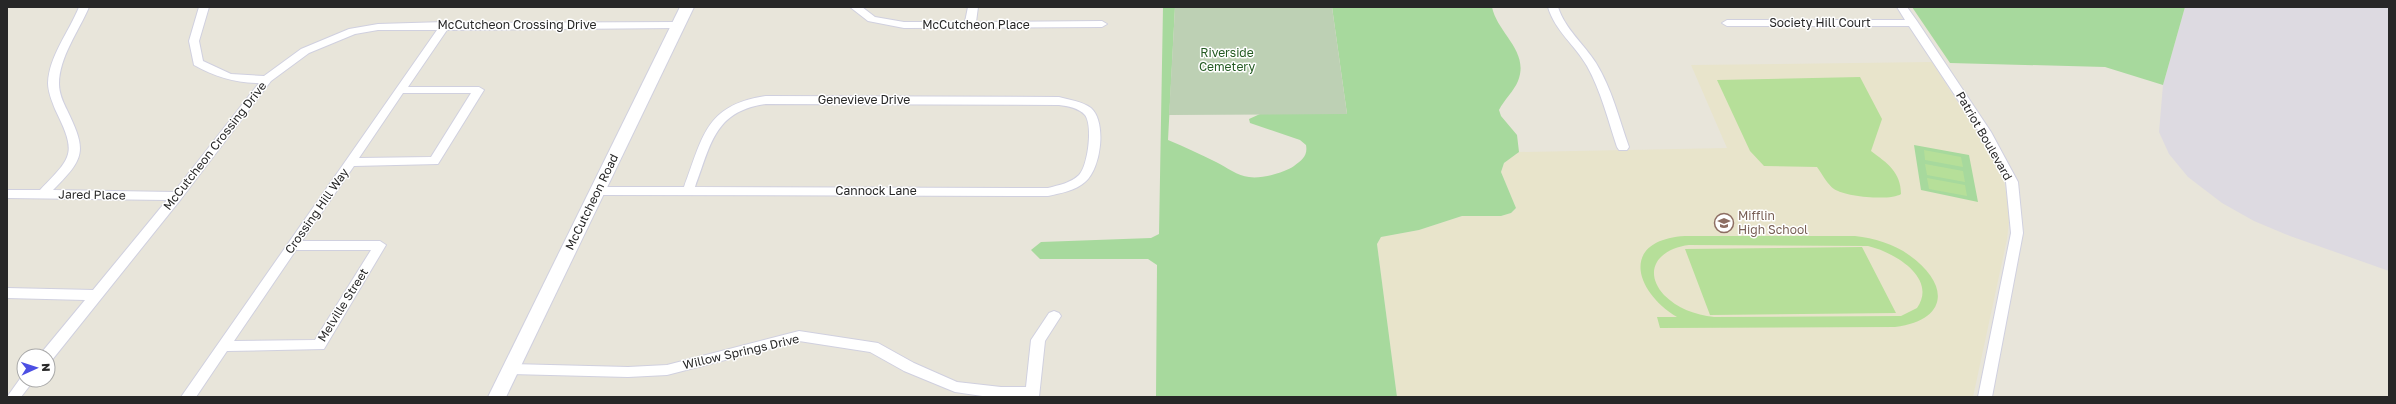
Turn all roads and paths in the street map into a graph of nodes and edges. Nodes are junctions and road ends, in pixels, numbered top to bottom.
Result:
1 (84, 7) edge
2 (204, 7) edge
3 (687, 7) edge
4 (855, 7) edge
5 (973, 7) edge
6 (1553, 7) edge
7 (1902, 7) edge
8 (1913, 23) junction
9 (1102, 24) dead end
10 (1727, 24) dead end
11 (445, 25) junction
12 (678, 25) junction
13 (970, 25) junction
14 (268, 79) junction
15 (402, 90) junction
16 (1090, 113) joint
17 (1622, 147) dead end
18 (352, 162) junction
19 (597, 191) junction
20 (688, 191) junction
21 (7, 194) edge
22 (44, 194) junction
23 (177, 196) junction
24 (293, 246) junction
25 (7, 293) edge
26 (96, 295) junction
27 (1054, 316) dead end
28 (223, 346) junction
29 (53, 348) edge
30 (511, 369) junction
31 (20, 388) edge
32 (1032, 395) edge
33 (13, 397) edge
34 (188, 397) edge
35 (497, 397) edge
36 (1985, 397) edge

1 - 22 street
2 - 14 street
3 - 12 main road, McCutcheon Road
4 - 13 street, McCutcheon Place
5 - 13 street
6 - 17 street
7 - 8 street, Patriot Boulevard
8 - 10 street, Society Hill Court
8 - 36 street, Patriot Boulevard
9 - 13 street, McCutcheon Place
11 - 12 street, McCutcheon Crossing Drive
11 - 14 street, McCutcheon Crossing Drive
11 - 15 street, Crossing Hill Way
12 - 19 main road, McCutcheon Road
14 - 23 street, McCutcheon Crossing Drive
15 - 18 street, Crossing Hill Way
15 - 18 street
16 - 20 street, Genevieve Drive
16 - 20 street, Cannock Lane
18 - 24 street, Crossing Hill Way
19 - 20 street, Cannock Lane
19 - 30 main road, McCutcheon Road
21 - 22 street, Jared Place
22 - 23 street, Jared Place
23 - 26 street, McCutcheon Crossing Drive
24 - 28 street, Crossing Hill Way
24 - 28 street, Melville Street
25 - 26 street
26 - 29 street, McCutcheon Crossing Drive
27 - 32 street
28 - 34 street, Crossing Hill Way
30 - 32 street, Willow Springs Drive
30 - 35 main road, McCutcheon Road
31 - 33 street

